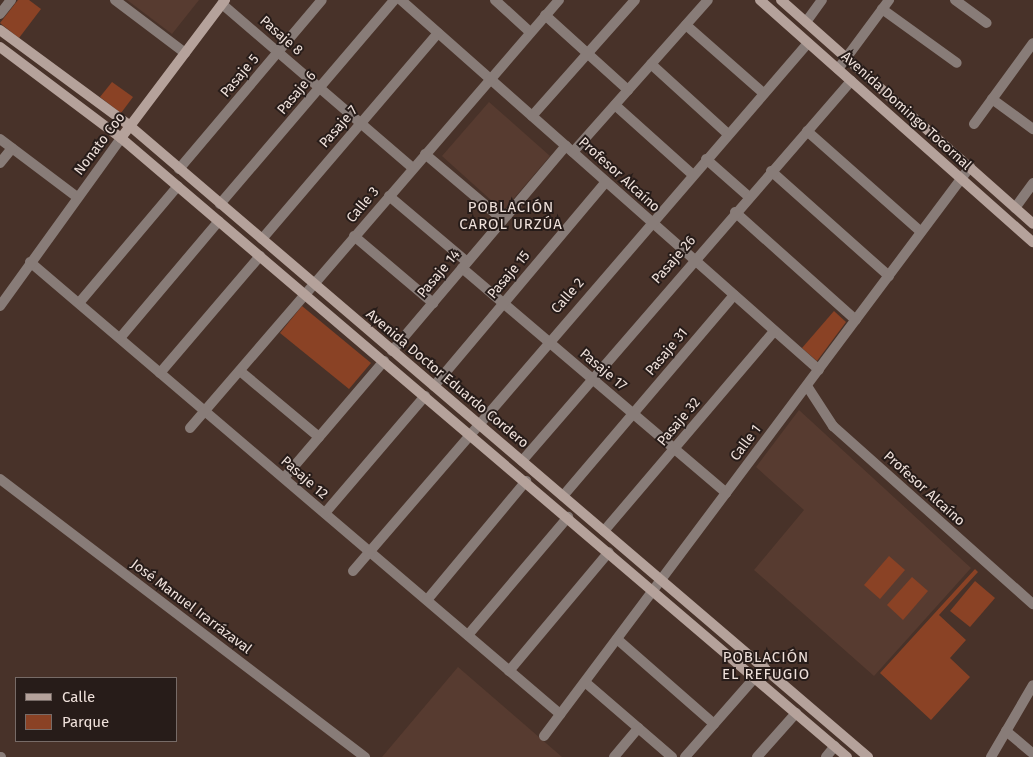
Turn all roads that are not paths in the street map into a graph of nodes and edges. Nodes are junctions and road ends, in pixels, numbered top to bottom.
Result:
1 (11, 0) edge
2 (115, 0) edge
3 (322, 0) edge
4 (394, 0) edge
5 (401, 0) edge
6 (495, 0) edge
7 (558, 0) edge
8 (635, 0) edge
9 (708, 0) edge
10 (760, 0) edge
11 (781, 0) edge
12 (822, 0) edge
13 (889, 0) edge
14 (954, 0) edge
15 (223, 2) edge
16 (882, 9) junction
17 (0, 14) edge
18 (545, 15) junction
19 (806, 22) junction
20 (987, 23) dead end
21 (686, 24) junction
22 (0, 30) edge
23 (530, 32) junction
24 (438, 33) junction
25 (808, 42) junction
26 (0, 47) edge
27 (1031, 49) edge
28 (278, 52) junction
29 (185, 53) junction
30 (587, 53) junction
31 (846, 58) junction
32 (957, 63) dead end
33 (651, 64) junction
34 (838, 69) junction
35 (490, 79) junction
36 (851, 81) junction
37 (319, 88) junction
38 (628, 90) junction
39 (764, 94) junction
40 (992, 99) junction
41 (615, 105) junction
42 (532, 116) junction
43 (361, 123) junction
44 (974, 124) dead end
45 (130, 126) junction
46 (1033, 129) edge
47 (807, 131) junction
48 (728, 134) junction
49 (121, 138) junction
50 (0, 139) edge
51 (12, 148) junction
52 (569, 149) junction
53 (425, 154) junction
54 (706, 158) junction
55 (0, 163) edge
56 (413, 168) junction
57 (970, 168) junction
58 (179, 169) junction
59 (771, 171) junction
60 (692, 174) junction
61 (962, 178) junction
62 (606, 182) junction
63 (1033, 183) edge
64 (178, 186) junction
65 (389, 196) junction
66 (748, 196) junction
67 (77, 197) junction
68 (220, 204) junction
69 (1015, 208) junction
70 (735, 212) junction
71 (503, 220) junction
72 (219, 221) junction
73 (651, 221) junction
74 (1033, 224) edge
75 (921, 232) junction
76 (354, 236) junction
77 (262, 239) junction
78 (1033, 242) edge
79 (260, 256) junction
80 (693, 259) junction
81 (30, 262) junction
82 (465, 265) junction
83 (889, 276) junction
84 (314, 284) junction
85 (305, 294) junction
86 (734, 295) junction
87 (79, 303) junction
88 (433, 303) junction
89 (503, 303) junction
90 (0, 306) edge
91 (856, 320) junction
92 (774, 330) junction
93 (120, 338) junction
94 (548, 341) junction
95 (392, 351) junction
96 (384, 361) junction
97 (240, 370) junction
98 (819, 370) junction
99 (160, 373) junction
100 (592, 379) junction
101 (434, 386) junction
102 (807, 386) junction
103 (425, 396) junction
104 (205, 411) junction
105 (633, 414) junction
106 (478, 423) junction
107 (190, 428) dead end
108 (469, 433) junction
109 (319, 437) junction
110 (674, 449) junction
111 (522, 461) junction
112 (284, 478) junction
113 (0, 479) edge
114 (526, 481) junction
115 (726, 493) junction
116 (563, 496) junction
117 (325, 513) junction
118 (568, 517) junction
119 (604, 531) junction
120 (369, 551) junction
121 (609, 552) junction
122 (353, 571) dead end
123 (661, 579) junction
124 (654, 590) junction
125 (427, 600) junction
126 (1033, 604) edge
127 (468, 635) junction
128 (617, 639) junction
129 (764, 667) junction
130 (509, 671) junction
131 (755, 677) junction
132 (585, 682) junction
133 (1033, 687) edge
134 (796, 713) junction
135 (560, 714) junction
136 (714, 724) junction
137 (638, 728) junction
138 (1006, 731) junction
139 (544, 736) dead end
140 (835, 746) junction
141 (1033, 754) edge
142 (365, 757) edge
143 (614, 757) edge
144 (672, 757) edge
145 (685, 757) edge
146 (757, 757) edge
147 (826, 757) edge
148 (847, 757) edge
149 (868, 757) edge
150 (991, 757) edge

1 - 17 street
2 - 29 street
3 - 28 street, Pasaje 5
4 - 37 street, Pasaje 6
5 - 24 street, Profesor Alcaíno
6 - 23 street
7 - 18 street, Calle 3
8 - 30 street
9 - 21 street, Pasaje 14
10 - 25 street, Avenida Domingo Tocornal
11 - 19 street, Avenida Domingo Tocornal
12 - 19 street
13 - 16 street
14 - 20 street
15 - 28 street, Pasaje 8
15 - 29 street, Nonato Coo
16 - 31 street
16 - 32 street
18 - 23 street, Calle 3
18 - 30 street
19 - 31 street, Avenida Domingo Tocornal
21 - 33 street, Pasaje 14
21 - 39 street
22 - 45 street, Avenida Doctor Eduardo Cordero
23 - 35 street, Calle 3
24 - 35 street, Profesor Alcaíno
24 - 43 street, Pasaje 7
25 - 34 street, Avenida Domingo Tocornal
25 - 39 street, Calle 2
26 - 49 street, Avenida Doctor Eduardo Cordero
27 - 40 street
28 - 37 street, Pasaje 8
28 - 58 street, Pasaje 5
29 - 45 street, Nonato Coo
30 - 38 street
30 - 42 street
31 - 34 street
31 - 57 street, Avenida Domingo Tocornal
33 - 38 street, Pasaje 14
33 - 48 street
34 - 36 street, Avenida Domingo Tocornal
35 - 42 street, Profesor Alcaíno
35 - 53 street, Calle 3
36 - 47 street, Pasaje 26
36 - 61 street, Avenida Domingo Tocornal
37 - 43 street, Pasaje 8
37 - 68 street, Pasaje 6
38 - 41 street, Pasaje 14
39 - 48 street, Calle 2
40 - 44 street
40 - 46 street
41 - 52 street, Pasaje 14
41 - 60 street
42 - 52 street, Profesor Alcaíno
43 - 56 street, Pasaje 8
43 - 77 street, Pasaje 7
45 - 49 street, Nonato Coo
45 - 58 street, Avenida Doctor Eduardo Cordero
47 - 59 street, Pasaje 26
47 - 75 street
48 - 54 street, Calle 2
49 - 64 street, Avenida Doctor Eduardo Cordero
49 - 67 street, Nonato Coo
50 - 51 street
51 - 55 street
51 - 67 street
52 - 62 street, Profesor Alcaíno
52 - 71 street, Pasaje 14
53 - 56 street, Calle 3
53 - 71 street
54 - 60 street, Calle 2
54 - 66 street
56 - 65 street, Calle 3
57 - 61 street, Calle 1
57 - 69 street, Avenida Domingo Tocornal
58 - 68 street, Avenida Doctor Eduardo Cordero
59 - 66 street, Pasaje 26
59 - 83 street
60 - 73 street, Calle 2
61 - 75 street, Calle 1
61 - 78 street, Avenida Domingo Tocornal
62 - 73 street, Profesor Alcaíno
62 - 89 street, Pasaje 15
63 - 69 street
64 - 72 street, Avenida Doctor Eduardo Cordero
64 - 87 street
65 - 76 street, Calle 3
65 - 82 street, Pasaje 17
66 - 70 street, Pasaje 26
67 - 81 street, Nonato Coo
68 - 77 street, Avenida Doctor Eduardo Cordero
69 - 74 street, Avenida Domingo Tocornal
70 - 80 street, Pasaje 26
70 - 91 street
71 - 82 street, Pasaje 14
72 - 79 street, Avenida Doctor Eduardo Cordero
72 - 93 street
73 - 80 street, Profesor Alcaíno
73 - 94 street, Calle 2
75 - 83 street, Calle 1
76 - 84 street, Calle 3
76 - 88 street
77 - 84 street, Avenida Doctor Eduardo Cordero
79 - 85 street, Avenida Doctor Eduardo Cordero
79 - 99 street
80 - 86 street, Profesor Alcaíno
80 - 100 street, Pasaje 26
81 - 87 street, Pasaje 12
81 - 90 street, Nonato Coo
82 - 88 street, Pasaje 14
82 - 89 street, Pasaje 17
83 - 91 street, Calle 1
84 - 85 street, Calle 3
84 - 95 street, Avenida Doctor Eduardo Cordero
85 - 96 street, Avenida Doctor Eduardo Cordero
85 - 97 street, Calle 3
86 - 92 street, Profesor Alcaíno
86 - 105 street, Pasaje 31
87 - 93 street, Pasaje 12
88 - 95 street, Pasaje 14
89 - 94 street, Pasaje 17
89 - 101 street, Pasaje 15
91 - 98 street, Calle 1
92 - 98 street, Profesor Alcaíno
92 - 110 street, Pasaje 32
93 - 99 street, Pasaje 12
94 - 100 street, Pasaje 17
94 - 106 street, Calle 2
95 - 101 street, Avenida Doctor Eduardo Cordero
96 - 103 street, Avenida Doctor Eduardo Cordero
96 - 109 street
97 - 104 street, Calle 3
97 - 109 street
98 - 102 street, Calle 1
99 - 104 street, Pasaje 12
100 - 105 street, Pasaje 17
100 - 111 street, Pasaje 26
101 - 106 street, Avenida Doctor Eduardo Cordero
102 - 115 street, Calle 1
102 - 126 street, Profesor Alcaíno
103 - 108 street, Avenida Doctor Eduardo Cordero
103 - 117 street
104 - 107 street, Calle 3
104 - 112 street, Pasaje 12
105 - 110 street, Pasaje 17
105 - 116 street, Pasaje 31
106 - 108 street, Calle 2
106 - 111 street, Avenida Doctor Eduardo Cordero
108 - 114 street, Avenida Doctor Eduardo Cordero
108 - 120 street, Calle 2
109 - 112 street
110 - 115 street, Pasaje 17
110 - 119 street, Pasaje 32
111 - 116 street, Avenida Doctor Eduardo Cordero
112 - 117 street, Pasaje 12
113 - 142 street, José Manuel Irarrázaval
114 - 118 street, Avenida Doctor Eduardo Cordero
114 - 125 street
115 - 123 street, Calle 1
116 - 119 street, Avenida Doctor Eduardo Cordero
117 - 120 street, Pasaje 12
118 - 121 street, Avenida Doctor Eduardo Cordero
118 - 127 street
119 - 123 street, Avenida Doctor Eduardo Cordero
120 - 122 street, Calle 2
120 - 125 street, Pasaje 12
121 - 124 street, Avenida Doctor Eduardo Cordero
121 - 130 street
123 - 124 street, Calle 1
123 - 129 street, Avenida Doctor Eduardo Cordero
124 - 128 street, Calle 1
124 - 131 street, Avenida Doctor Eduardo Cordero
125 - 127 street, Pasaje 12
127 - 130 street, Pasaje 12
128 - 132 street, Calle 1
128 - 136 street
129 - 131 street
129 - 149 street, Avenida Doctor Eduardo Cordero
130 - 135 street, Pasaje 12
131 - 134 street, Avenida Doctor Eduardo Cordero
131 - 136 street
132 - 135 street, Calle 1
132 - 137 street
133 - 138 street
134 - 140 street, Avenida Doctor Eduardo Cordero
134 - 146 street
135 - 139 street, Calle 1
136 - 145 street
137 - 143 street
137 - 144 street
138 - 141 street
138 - 150 street
140 - 147 street
140 - 148 street, Avenida Doctor Eduardo Cordero

